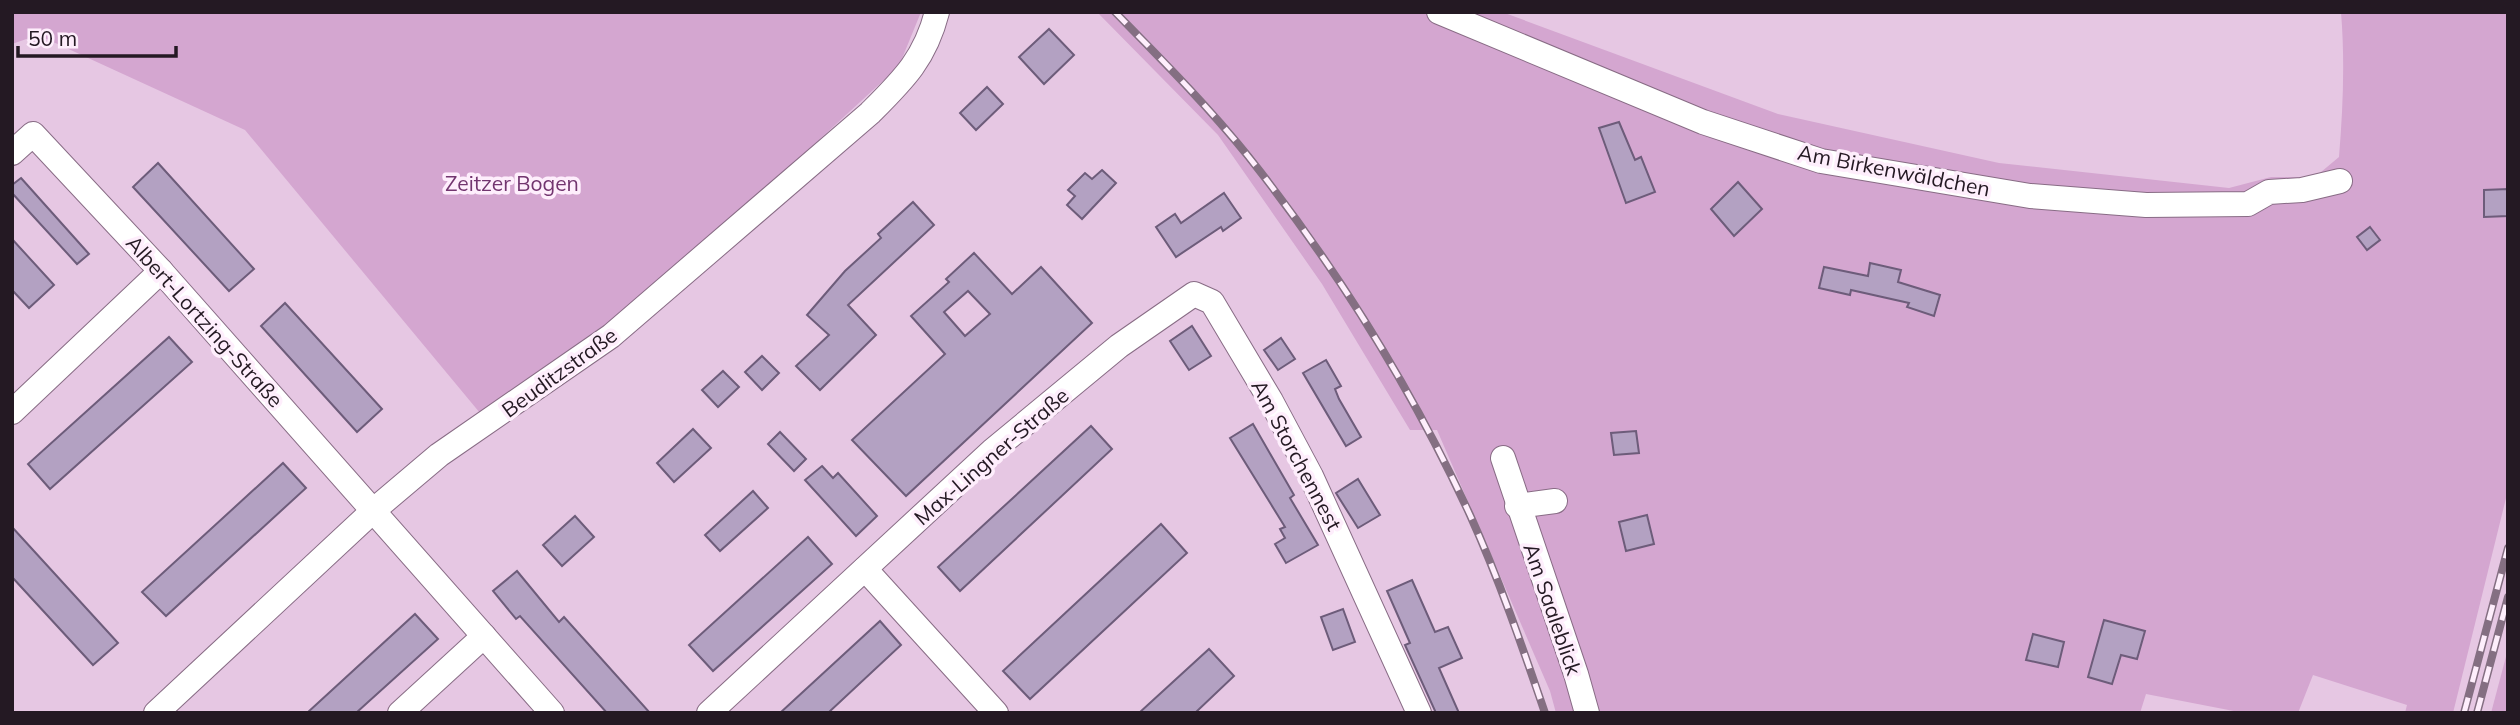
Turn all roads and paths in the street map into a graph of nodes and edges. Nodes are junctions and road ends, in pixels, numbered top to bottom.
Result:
1 (937, 12) edge
2 (1438, 12) edge
3 (12, 153) edge
4 (2340, 181) dead end
5 (161, 271) junction
6 (1119, 346) joint
7 (12, 412) edge
8 (1503, 458) dead end
9 (1555, 501) dead end
10 (1517, 506) junction
11 (374, 510) junction
12 (864, 569) junction
13 (484, 636) junction
14 (156, 713) edge
15 (400, 713) edge
16 (552, 713) edge
17 (709, 713) edge
18 (996, 713) edge
19 (1419, 713) edge
20 (1587, 713) edge

1 - 11 street, Beuditzstraße
2 - 4 street, Am Birkenwäldchen
3 - 5 street, Albert-Lortzing-Straße
5 - 7 street
5 - 11 street, Albert-Lortzing-Straße
6 - 12 street, Max-Lingner-Straße
6 - 19 street, Am Storchennest
8 - 10 street, Am Saaleblick
9 - 10 street
10 - 20 street, Am Saaleblick
11 - 13 street
11 - 14 street, Beuditzstraße
12 - 17 street, Max-Lingner-Straße
12 - 18 street
13 - 15 street
13 - 16 street

